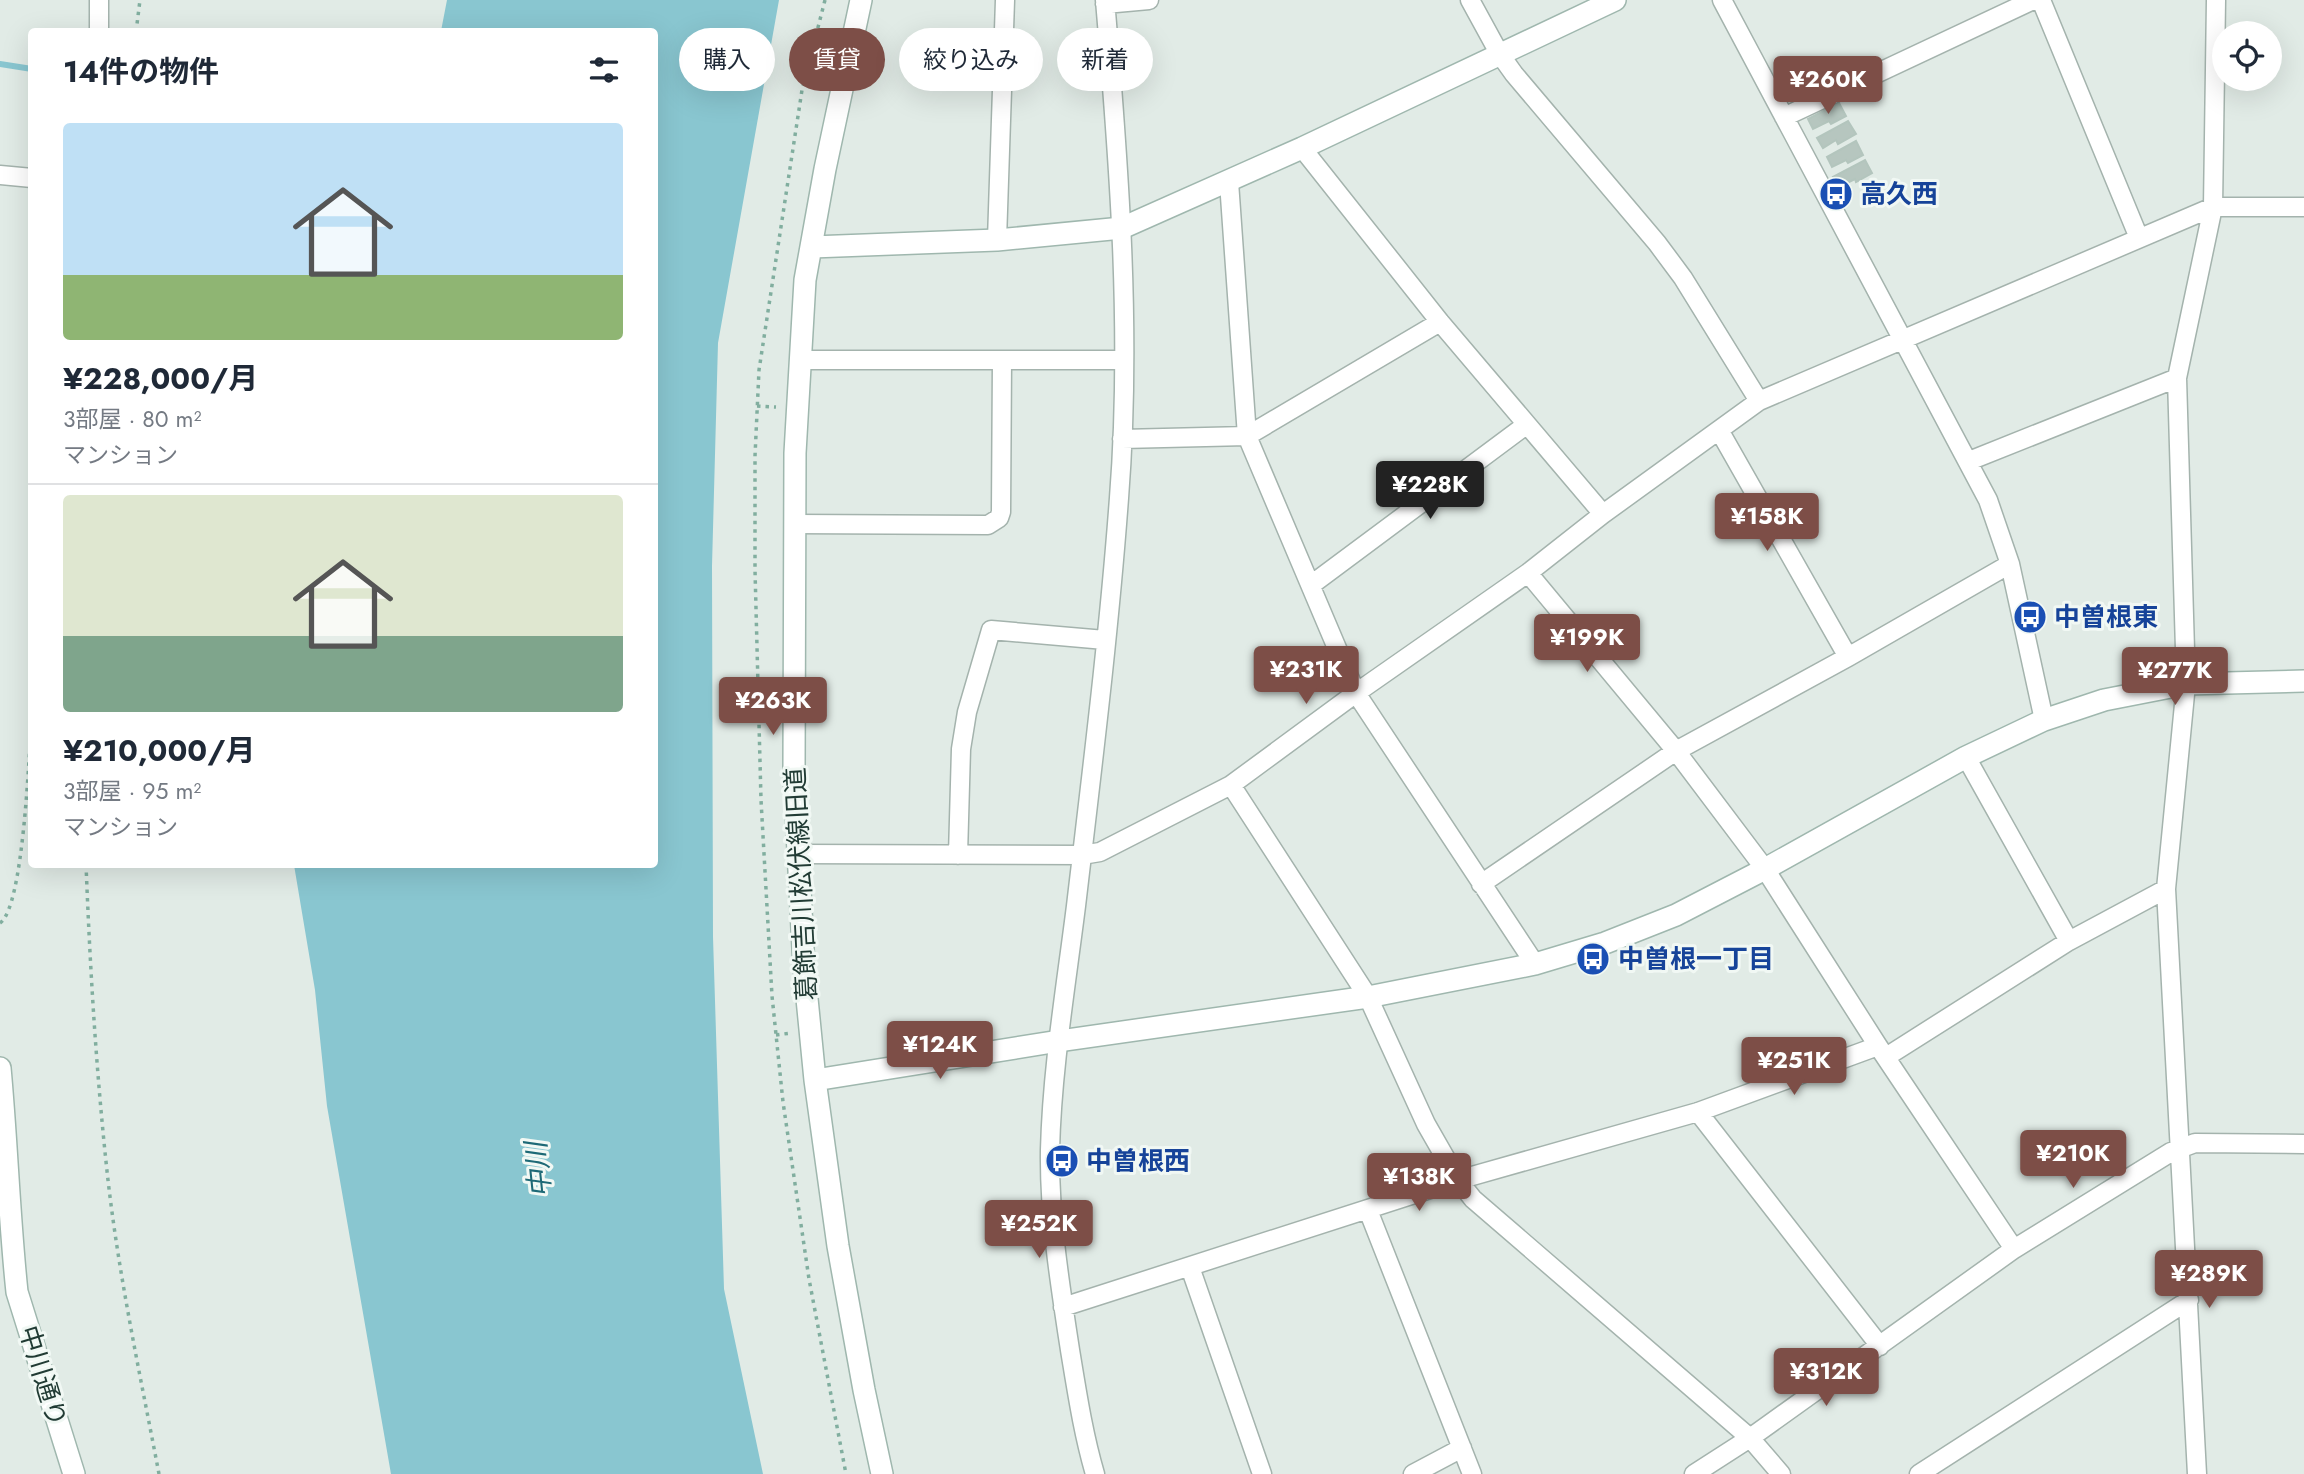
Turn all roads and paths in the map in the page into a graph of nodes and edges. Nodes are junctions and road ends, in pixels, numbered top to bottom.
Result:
1 (99, 0) edge
2 (140, 0) edge
3 (825, 0) edge
4 (861, 0) edge
5 (1005, 0) edge
6 (1149, 0) edge
7 (1470, 0) edge
8 (1615, 0) edge
9 (1721, 0) edge
10 (2033, 0) edge
11 (2041, 0) edge
12 (2216, 0) edge
13 (1105, 2) edge
14 (99, 28) edge
15 (136, 28) edge
16 (1499, 53) junction
17 (1784, 117) junction
18 (1302, 148) junction
19 (0, 175) edge
20 (28, 178) edge
21 (1229, 182) junction
22 (2213, 207) junction
23 (2304, 207) edge
24 (1122, 228) junction
25 (2139, 238) junction
26 (997, 240) junction
27 (812, 247) junction
28 (1440, 322) junction
29 (1902, 338) junction
30 (800, 360) junction
31 (1002, 360) junction
32 (1124, 360) junction
33 (2177, 378) junction
34 (1759, 401) junction
35 (758, 406) junction
36 (782, 407) dead end
37 (1526, 425) junction
38 (1719, 430) junction
39 (1247, 436) junction
40 (1122, 439) junction
41 (1969, 461) junction
42 (1603, 514) junction
43 (794, 524) junction
44 (2010, 564) junction
45 (1528, 573) junction
46 (1311, 585) junction
47 (1105, 640) junction
48 (1848, 657) junction
49 (2304, 681) edge
50 (2186, 684) junction
51 (1356, 693) junction
52 (2044, 720) junction
53 (1676, 751) junction
54 (1966, 757) junction
55 (28, 761) edge
56 (1231, 785) junction
57 (798, 854) junction
58 (958, 855) junction
59 (1082, 855) junction
60 (86, 868) edge
61 (1765, 869) junction
62 (1481, 884) junction
63 (2166, 889) junction
64 (0, 923) edge
65 (2069, 941) junction
66 (1535, 964) junction
67 (1368, 997) junction
68 (785, 1034) dead end
69 (776, 1035) junction
70 (1059, 1041) junction
71 (1882, 1052) junction
72 (0, 1068) edge
73 (815, 1080) junction
74 (1698, 1112) junction
75 (2304, 1144) edge
76 (2181, 1147) junction
77 (1458, 1180) junction
78 (4, 1194) edge
79 (1368, 1210) junction
80 (2014, 1249) junction
81 (1189, 1267) junction
82 (2189, 1300) junction
83 (1063, 1307) junction
84 (1880, 1346) junction
85 (1750, 1438) junction
86 (1462, 1448) junction
87 (74, 1474) edge
88 (159, 1474) edge
89 (846, 1474) edge
90 (882, 1474) edge
91 (1095, 1474) edge
92 (1262, 1474) edge
93 (1413, 1474) edge
94 (1472, 1474) edge
95 (1694, 1474) edge
96 (1781, 1474) edge
97 (1919, 1474) edge
98 (2197, 1474) edge

1 - 14 street
2 - 15 path
3 - 35 path
4 - 27 street, 葛飾吉川松伏線旧道
5 - 26 street
6 - 13 street
7 - 16 street
8 - 16 street
9 - 17 street
10 - 17 street
11 - 25 street
12 - 22 street
13 - 24 street
16 - 18 street
16 - 34 street
17 - 29 street
18 - 21 street
18 - 28 street
19 - 20 street
21 - 24 street
21 - 39 street
22 - 23 street
22 - 25 street
22 - 33 street
24 - 26 street
24 - 32 street
25 - 29 street
26 - 27 street
27 - 30 street, 葛飾吉川松伏線旧道
28 - 37 street
28 - 39 street
29 - 34 street
29 - 41 street
30 - 31 street
30 - 43 street, 葛飾吉川松伏線旧道
31 - 32 street
31 - 43 street
32 - 40 street
33 - 41 street
33 - 50 street
34 - 38 street
35 - 36 path
35 - 69 path
37 - 42 street
37 - 46 street
38 - 42 street
38 - 48 street
39 - 40 street
39 - 46 street
40 - 47 street
41 - 44 street
42 - 45 street
43 - 57 street, 葛飾吉川松伏線旧道
44 - 48 street
44 - 52 street
45 - 51 street
45 - 53 street
46 - 51 street
47 - 58 street
47 - 59 street
48 - 53 street
49 - 50 street
50 - 52 street
50 - 63 street
51 - 56 street
51 - 62 street
52 - 54 street
53 - 61 street
53 - 62 street
54 - 61 street
54 - 65 street
55 - 64 path
56 - 59 street
56 - 67 street
57 - 58 street
57 - 73 street, 葛飾吉川松伏線旧道
58 - 59 street
59 - 70 street
60 - 88 path
61 - 66 street
61 - 71 street
62 - 66 street
63 - 65 street
63 - 76 street
65 - 71 street
66 - 67 street
67 - 70 street
67 - 77 street
68 - 69 path
69 - 89 path
70 - 73 street
70 - 83 street
71 - 74 street
71 - 80 street
72 - 78 street, 中川通り
73 - 90 street, 葛飾吉川松伏線旧道
74 - 77 street
74 - 84 street
75 - 76 street
76 - 80 street
76 - 82 street
77 - 79 street
77 - 85 street
78 - 87 street, 中川通り
79 - 81 street
79 - 86 street
80 - 84 street
81 - 83 street
81 - 92 street
82 - 97 street
82 - 98 street
83 - 91 street
84 - 85 street
85 - 95 street
85 - 96 street
86 - 93 street
86 - 94 street

